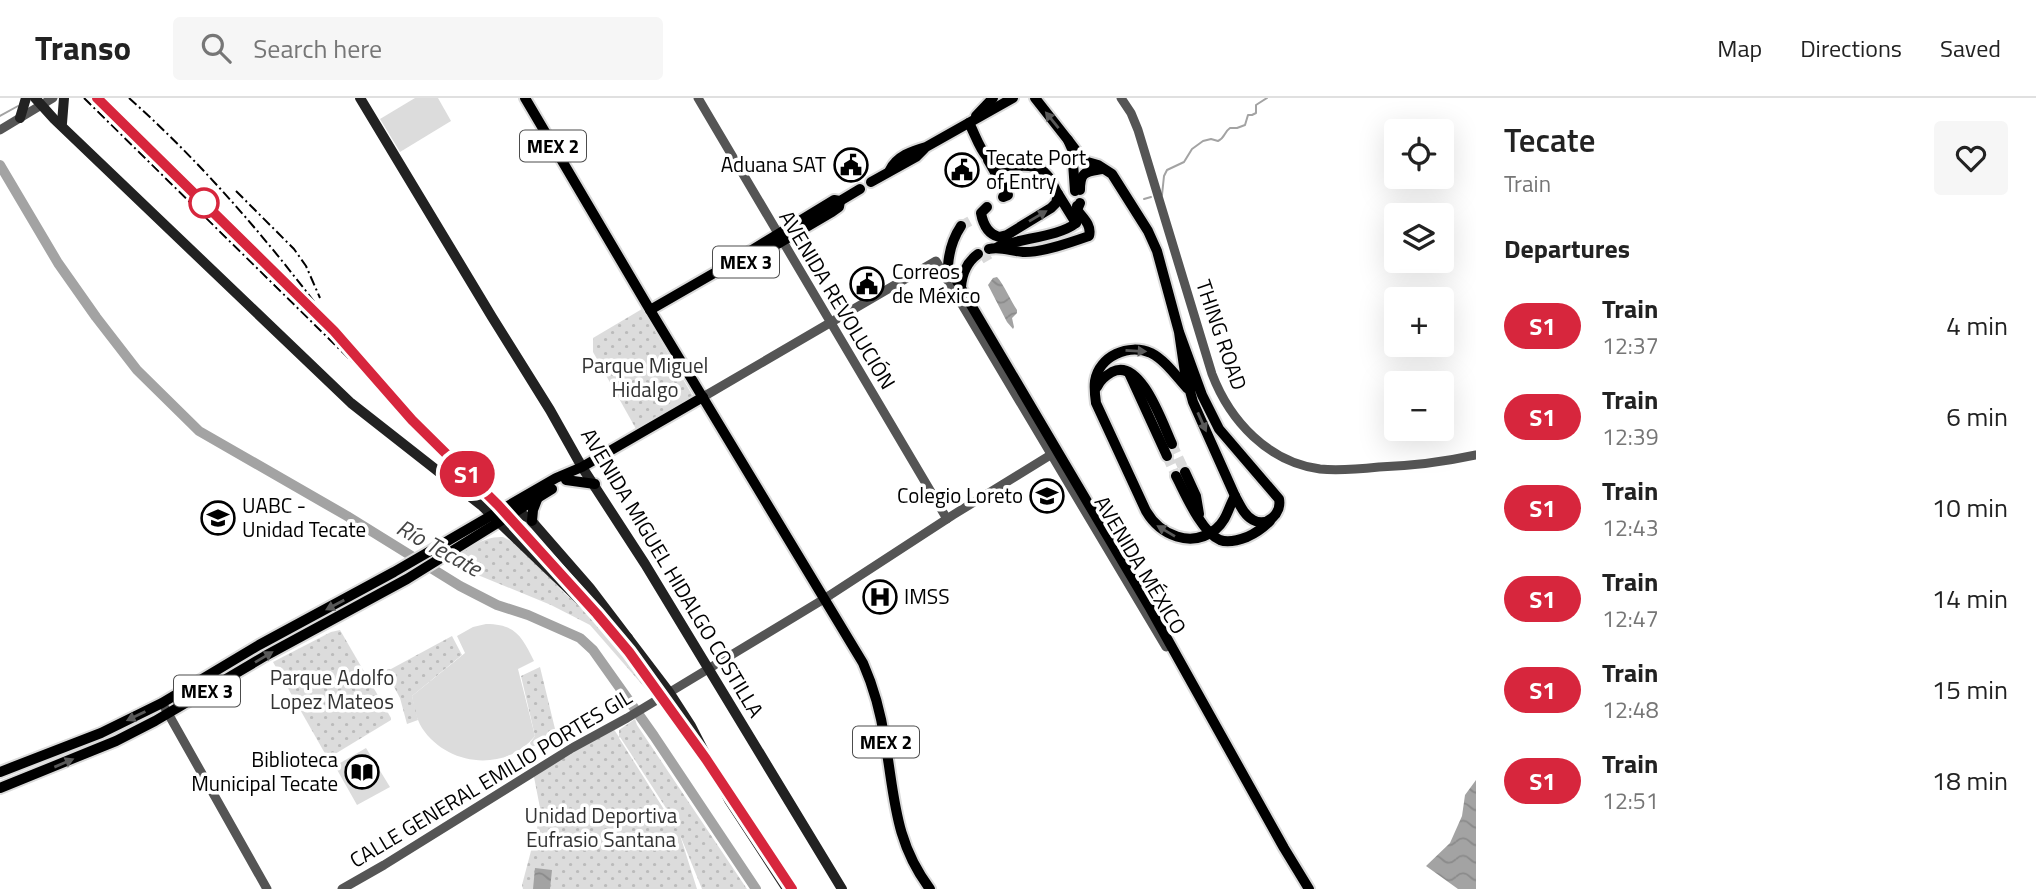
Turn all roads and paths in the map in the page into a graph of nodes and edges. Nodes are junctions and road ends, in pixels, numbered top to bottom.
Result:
1 (26, 98) edge
2 (64, 98) edge
3 (360, 98) edge
4 (525, 98) edge
5 (698, 98) edge
6 (993, 98) edge
7 (1013, 98) edge
8 (1035, 98) edge
9 (1121, 98) edge
10 (43, 100) edge
11 (20, 118) junction
12 (62, 123) junction
13 (969, 123) junction
14 (0, 129) edge
15 (69, 132) junction
16 (1068, 140) junction
17 (987, 158) junction
18 (1105, 169) junction
19 (871, 182) dead end
20 (860, 189) dead end
21 (1058, 194) junction
22 (1003, 197) dead end
23 (1078, 200) junction
24 (987, 206) dead end
25 (1076, 223) junction
26 (971, 225) junction
27 (780, 238) junction
28 (987, 253) junction
29 (961, 287) junction
30 (652, 313) junction
31 (830, 322) junction
32 (1179, 332) junction
33 (1128, 370) junction
34 (1094, 393) junction
35 (1191, 393) junction
36 (703, 397) junction
37 (1172, 444) tunnel mouth
38 (1054, 453) junction
39 (1476, 455) edge
40 (1167, 456) tunnel mouth
41 (582, 467) junction
42 (1181, 474) tunnel mouth
43 (566, 480) junction
44 (594, 484) junction
45 (1235, 496) junction
46 (538, 497) junction
47 (473, 498) junction
48 (511, 509) junction
49 (947, 519) junction
50 (1272, 519) junction
51 (495, 520) junction
52 (532, 521) junction
53 (1210, 533) junction
54 (824, 599) junction
55 (628, 638) junction
56 (708, 669) junction
57 (669, 692) junction
58 (162, 703) junction
59 (168, 714) junction
60 (22, 765) junction
61 (0, 772) edge
62 (3, 787) edge
63 (267, 889) edge
64 (342, 889) edge
65 (787, 889) edge
66 (842, 889) edge
67 (930, 889) edge
68 (1309, 889) edge

1 - 11 main road
2 - 12 main road
3 - 41 main road, AVENIDA MIGUEL HIDALGO COSTILLA
4 - 30 main road, MEX 2
5 - 27 street, AVENIDA REVOLUCIÓN
6 - 13 main road
7 - 13 main road
16 -> 8 main road
9 - 39 street, THING ROAD
10 - 11 street
10 - 12 main road
10 - 15 main road
11 - 14 street
12 - 15 main road
13 - 17 main road
13 - 19 main road
15 - 47 main road
16 - 18 main road
16 - 23 main road
17 - 21 main road
17 - 22 main road
18 - 23 main road
18 - 32 main road
20 - 27 main road, MEX 3
21 - 25 main road
26 -> 21 main road
23 - 25 main road
23 - 28 main road
24 - 26 main road
25 - 28 main road
26 - 29 main road
27 - 30 main road, MEX 3
27 - 31 street, AVENIDA REVOLUCIÓN
28 - 29 main road
29 - 38 main road
30 - 36 main road, MEX 2
31 - 36 street
31 - 38 street
31 - 49 street, AVENIDA REVOLUCIÓN
32 - 35 main road
32 - 50 main road
33 - 34 main road
33 - 37 main road
33 - 40 main road
34 -> 35 main road
53 -> 34 main road
35 -> 45 main road
36 - 41 main road, MEX 3
36 - 54 main road, MEX 2
38 - 49 street, CALLE GENERAL EMILIO PORTES GIL
38 - 68 main road
41 - 43 main road, MEX 3
41 - 44 main road, AVENIDA MIGUEL HIDALGO COSTILLA
41 - 48 main road, MEX 3
42 - 53 main road
43 - 44 main road
43 - 46 main road, MEX 3
44 - 56 main road, AVENIDA MIGUEL HIDALGO COSTILLA
45 - 50 main road
45 - 53 main road
46 - 48 main road, MEX 3
46 - 52 main road
47 - 48 main road
47 - 51 main road
48 - 51 main road, MEX 3
48 - 52 main road
49 - 54 street, CALLE GENERAL EMILIO PORTES GIL
50 - 53 main road
51 - 55 main road
51 -> 58 main road, MEX 3
59 -> 51 main road, MEX 3
52 - 55 main road
54 - 56 street, CALLE GENERAL EMILIO PORTES GIL
54 - 67 main road, MEX 2
55 - 57 main road
56 - 57 street, CALLE GENERAL EMILIO PORTES GIL
56 - 66 main road, AVENIDA MIGUEL HIDALGO COSTILLA
57 - 64 street, CALLE GENERAL EMILIO PORTES GIL
57 - 65 main road
58 - 59 street
58 -> 60 main road, MEX 3
62 -> 59 main road, MEX 3
59 - 63 street
60 - 61 main road, MEX 3
60 - 62 main road

